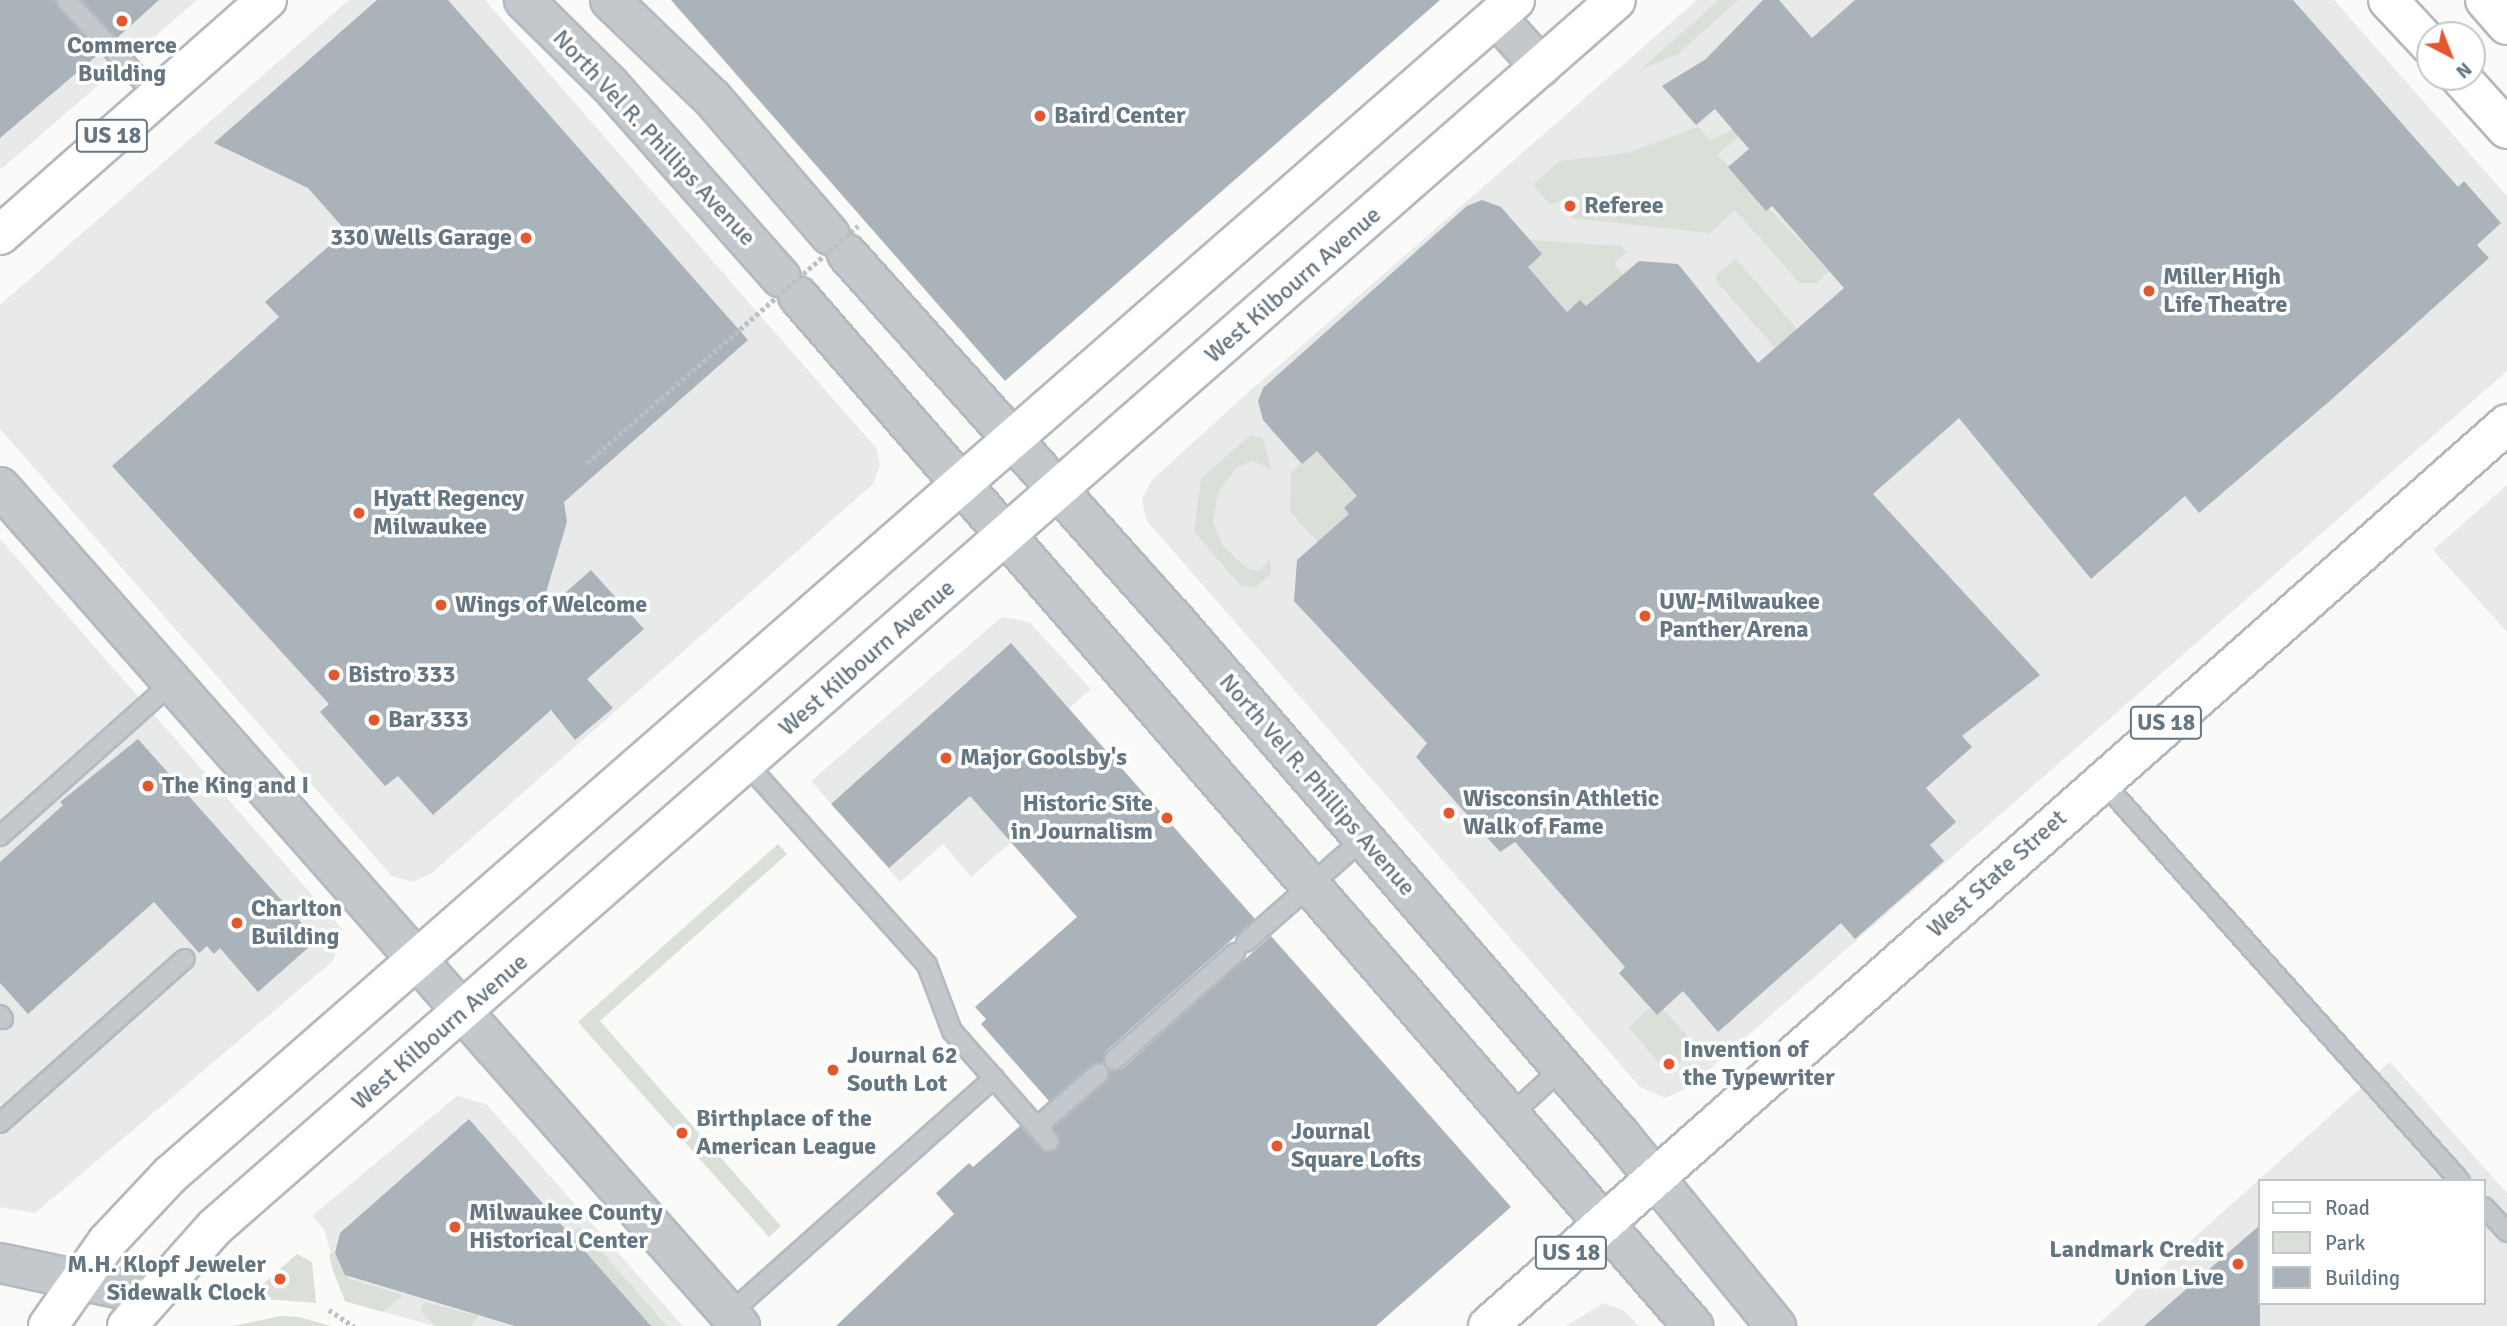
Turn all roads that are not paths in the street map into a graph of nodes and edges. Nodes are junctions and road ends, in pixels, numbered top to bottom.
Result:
1 (66, 0) edge
2 (267, 0) edge
3 (524, 0) edge
4 (610, 0) edge
5 (1616, 0) edge
6 (2388, 0) edge
7 (2485, 0) edge
8 (1506, 8) edge
9 (2507, 24) edge
10 (2416, 30) edge
11 (1541, 67) junction
12 (2472, 91) edge
13 (157, 97) junction
14 (2507, 130) edge
15 (0, 235) edge
16 (2507, 424) edge
17 (1013, 439) junction
18 (962, 484) junction
19 (0, 487) edge
20 (1059, 490) junction
21 (1007, 536) junction
22 (172, 683) junction
23 (746, 763) junction
24 (2102, 781) junction
25 (0, 836) edge
26 (1364, 838) junction
27 (1313, 883) junction
28 (185, 960) dead end
29 (416, 961) junction
30 (461, 1013) junction
31 (1114, 1060) dead end
32 (1562, 1068) junction
33 (1099, 1073) dead end
34 (994, 1079) junction
35 (1513, 1113) junction
36 (0, 1123) edge
37 (1651, 1178) junction
38 (2458, 1179) edge
39 (2486, 1209) edge
40 (1603, 1224) junction
41 (2507, 1233) edge
42 (0, 1263) edge
43 (78, 1280) junction
44 (149, 1295) junction
45 (735, 1320) edge
46 (48, 1326) edge
47 (127, 1326) edge
48 (1488, 1326) edge
49 (1693, 1326) edge
50 (1776, 1326) edge

1 - 13 lane
2 - 13 main road, US 18
3 - 18 street, North Vel R. Phillips Avenue
4 - 17 street, North Vel R. Phillips Avenue
5 - 11 main road, West Kilbourn Avenue
6 - 10 main road
7 - 9 main road
8 - 11 street
8 - 17 main road
11 - 20 main road, West Kilbourn Avenue
12 - 14 main road
13 - 15 main road, US 18
16 - 24 main road, West State Street / US 18
17 - 18 main road
17 - 20 street, North Vel R. Phillips Avenue
18 - 21 street, North Vel R. Phillips Avenue
18 - 29 main road
19 - 22 street
20 - 21 main road, West Kilbourn Avenue
20 - 26 street, North Vel R. Phillips Avenue
21 - 23 main road, West Kilbourn Avenue
21 - 27 street, North Vel R. Phillips Avenue
22 - 25 lane
22 - 29 street
23 - 30 main road, West Kilbourn Avenue
23 - 34 lane
24 - 37 main road, West State Street / US 18
24 - 38 lane
26 - 27 lane
26 - 32 street, North Vel R. Phillips Avenue
27 - 31 lane
27 - 35 street, North Vel R. Phillips Avenue
28 - 36 lane
29 - 30 street
29 - 43 main road
30 - 44 main road, West Kilbourn Avenue
30 - 45 street
32 - 35 lane
32 - 37 street, North Vel R. Phillips Avenue
33 - 34 lane
34 - 45 lane
35 - 40 street, North Vel R. Phillips Avenue
37 - 40 main road, West State Street / US 18
37 - 50 street, North Vel R. Phillips Avenue
39 - 41 lane
40 - 48 main road, West State Street / US 18
40 - 49 street, North Vel R. Phillips Avenue
42 - 43 street
43 - 44 street
43 - 46 main road
44 - 47 main road, West Kilbourn Avenue

